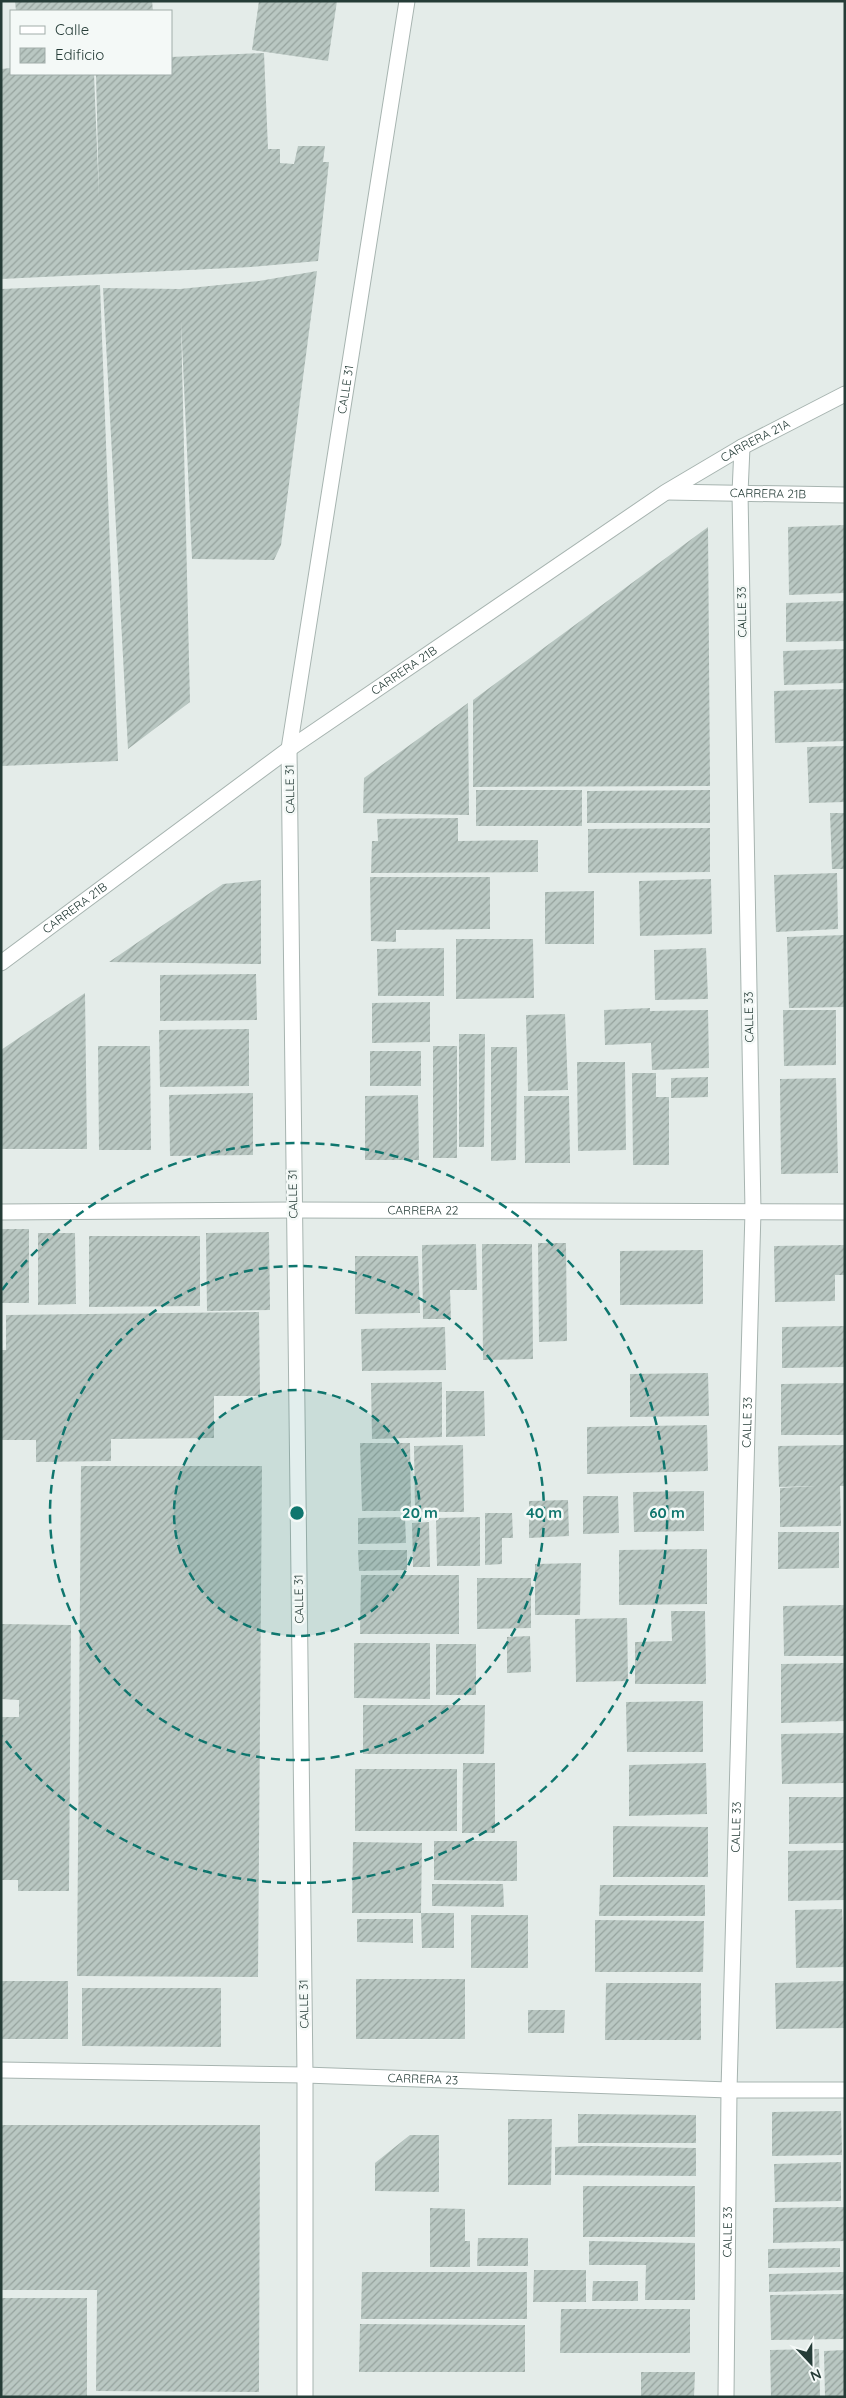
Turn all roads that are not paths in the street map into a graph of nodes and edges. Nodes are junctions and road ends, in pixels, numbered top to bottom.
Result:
1 (407, 1) edge
2 (845, 394) edge
3 (742, 448) junction
4 (666, 492) junction
5 (740, 493) junction
6 (845, 495) edge
7 (289, 749) junction
8 (1, 963) edge
9 (294, 1210) junction
10 (753, 1211) junction
11 (1, 1212) edge
12 (845, 1212) edge
13 (1, 2070) edge
14 (305, 2075) junction
15 (729, 2090) junction
16 (845, 2090) edge
17 (306, 2397) edge
18 (726, 2397) edge

1 - 7 street, CALLE 31
2 - 3 street, CARRERA 21A
3 - 4 street, CARRERA 21A
3 - 5 street, CALLE 33
4 - 5 street, CARRERA 21B
4 - 7 street, CARRERA 21B
5 - 6 street, CARRERA 21B
5 - 10 street, CALLE 33
7 - 8 street, CARRERA 21B
7 - 9 street, CALLE 31
9 - 10 street, CARRERA 22
9 - 11 street, CARRERA 22
9 - 14 street, CALLE 31
10 - 12 street, CARRERA 22
10 - 15 street, CALLE 33
13 - 14 street, CARRERA 23
14 - 15 street, CARRERA 23
14 - 17 street, CALLE 31
15 - 16 street, CARRERA 23
15 - 18 street, CALLE 33

